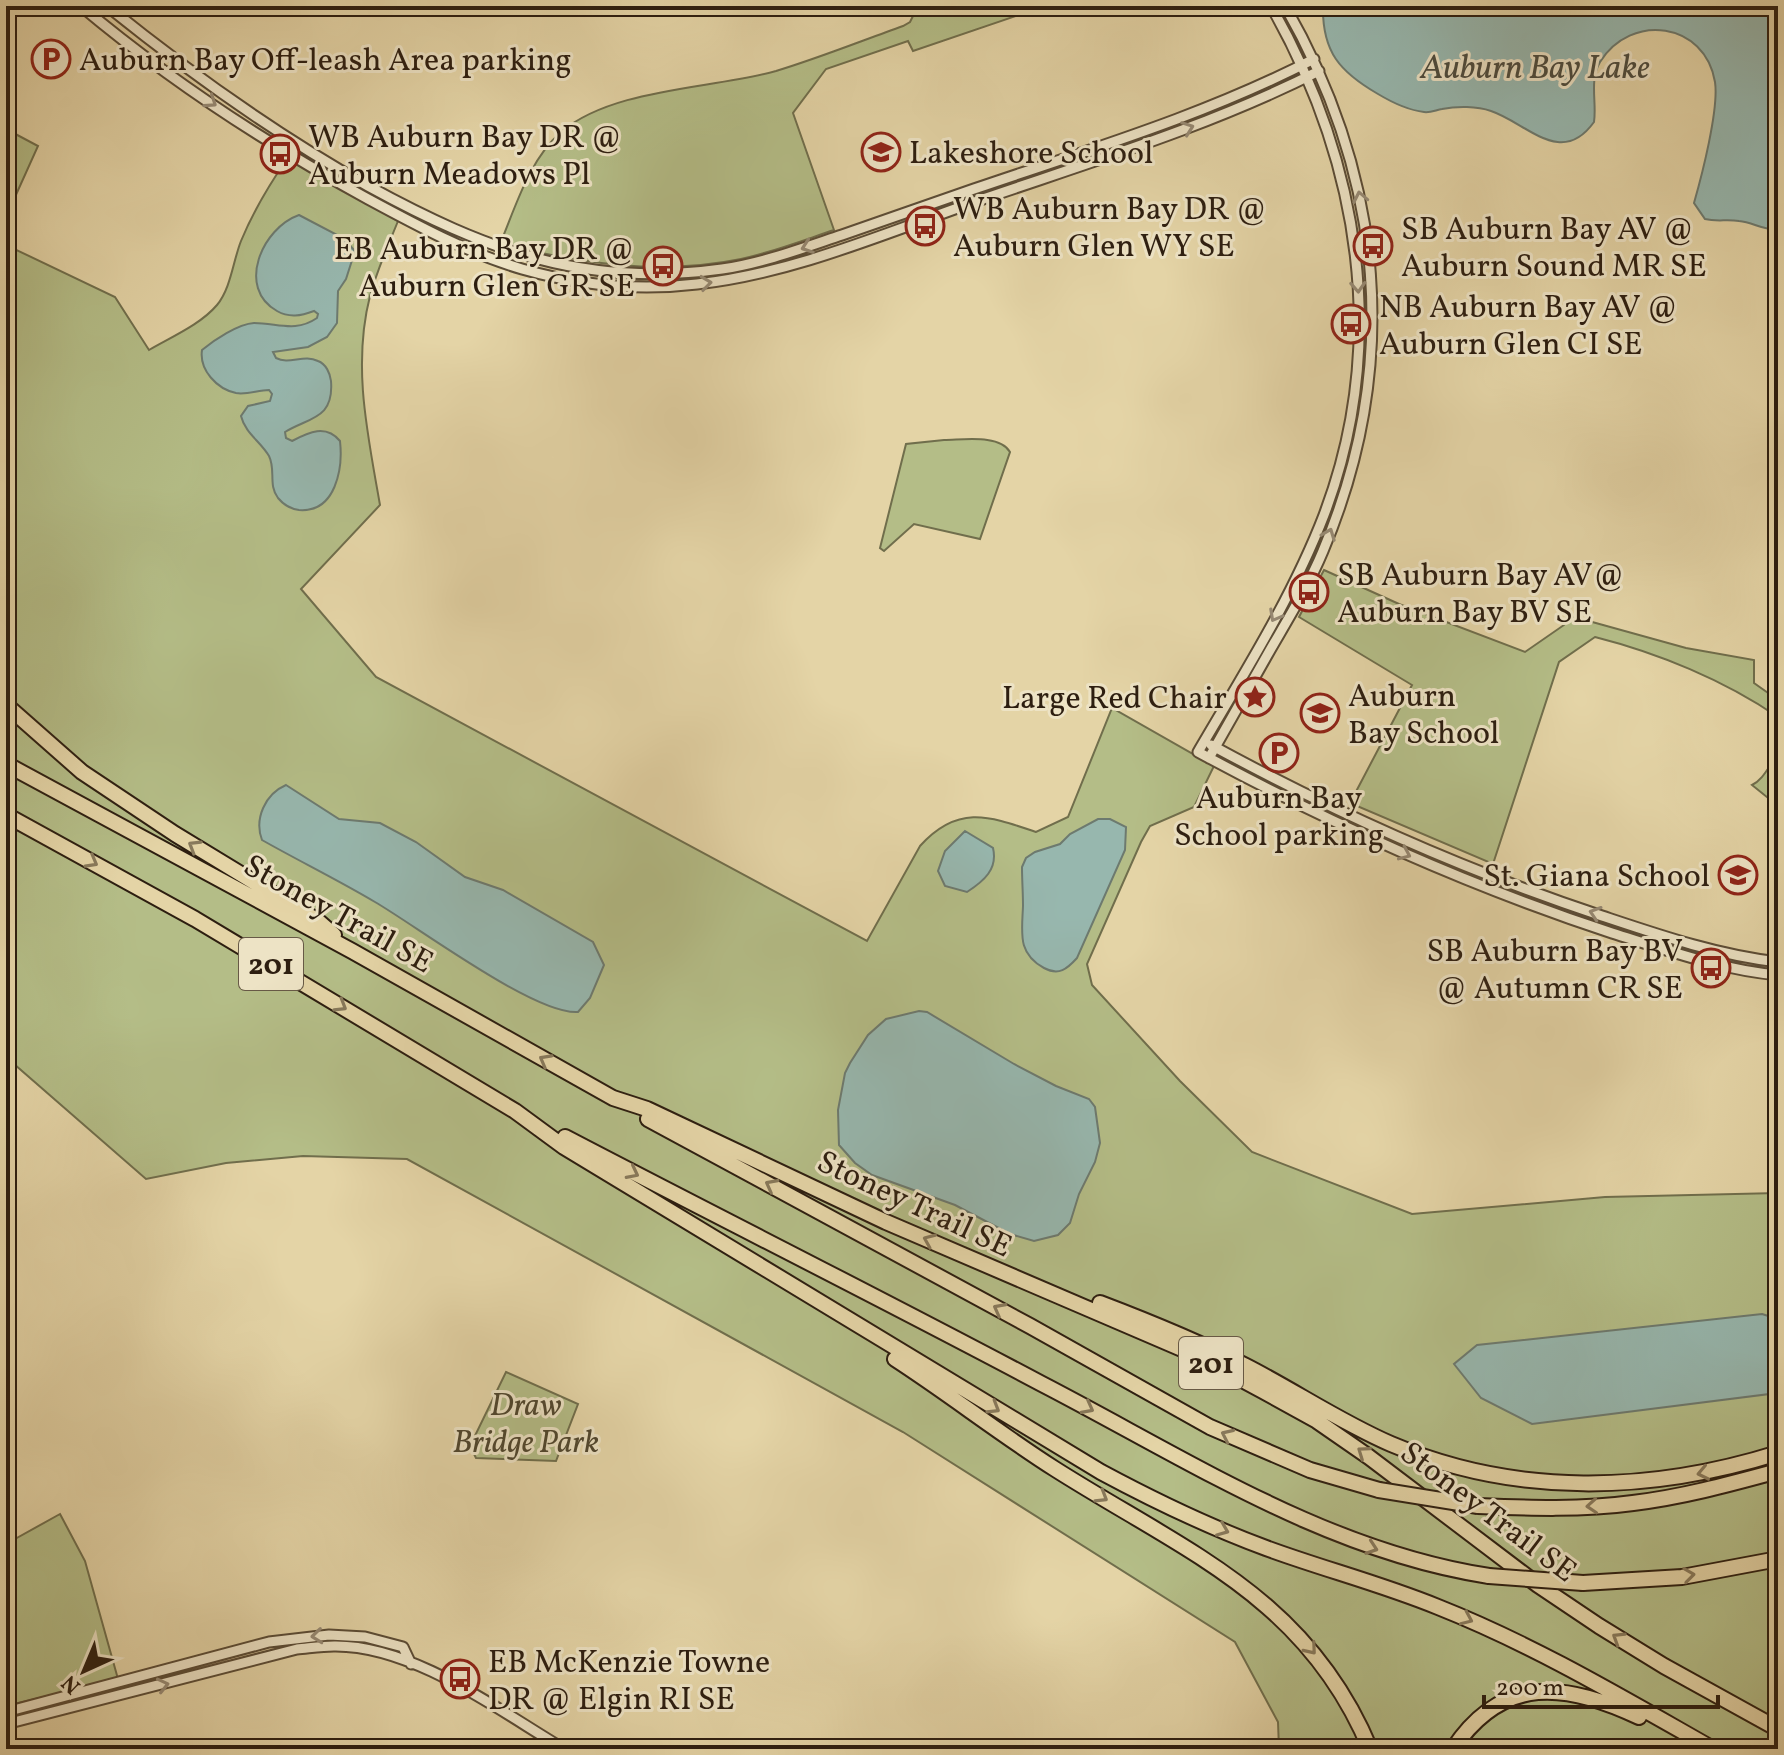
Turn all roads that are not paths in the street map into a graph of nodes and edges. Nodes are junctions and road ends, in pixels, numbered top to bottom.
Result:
1 (81, 6) edge
2 (107, 6) edge
3 (1271, 6) edge
4 (1285, 6) edge
5 (1314, 59) junction
6 (1303, 65) junction
7 (1319, 71) junction
8 (1308, 76) junction
9 (6, 705) edge
10 (1204, 741) junction
11 (1215, 747) junction
12 (1209, 758) junction
13 (6, 764) edge
14 (6, 815) edge
15 (352, 951) junction
16 (1778, 962) edge
17 (1778, 975) edge
18 (613, 1098) junction
19 (515, 1111) junction
20 (982, 1262) junction
21 (807, 1296) junction
22 (1778, 1453) edge
23 (1778, 1471) edge
24 (1778, 1559) edge
25 (411, 1664) junction
26 (6, 1712) edge
27 (6, 1724) edge
28 (1778, 1729) edge
29 (564, 1749) edge
30 (1370, 1749) edge
31 (1453, 1749) edge
32 (1711, 1749) edge

1 -> 8 street
6 -> 2 street
3 - 6 street
4 - 5 street
5 - 6 street
5 - 7 street
6 - 8 street
7 - 8 street
11 -> 7 street
8 -> 10 street
15 -> 9 highway
10 - 11 street
10 - 12 street
11 - 12 street
16 -> 11 street
12 -> 17 street
13 - 15 highway, Stoney Trail SE / 201
14 -> 19 highway, 201
18 -> 15 highway, Stoney Trail SE / 201
20 -> 18 highway, Stoney Trail SE / 201
23 -> 18 highway, bridge
19 - 21 highway, 201
19 -> 24 highway, bridge
22 -> 20 highway
28 -> 20 highway, Stoney Trail SE / 201
21 -> 30 highway
21 -> 32 highway, 201
25 -> 26 street
27 -> 25 street
25 - 29 street
31 - 32 highway

